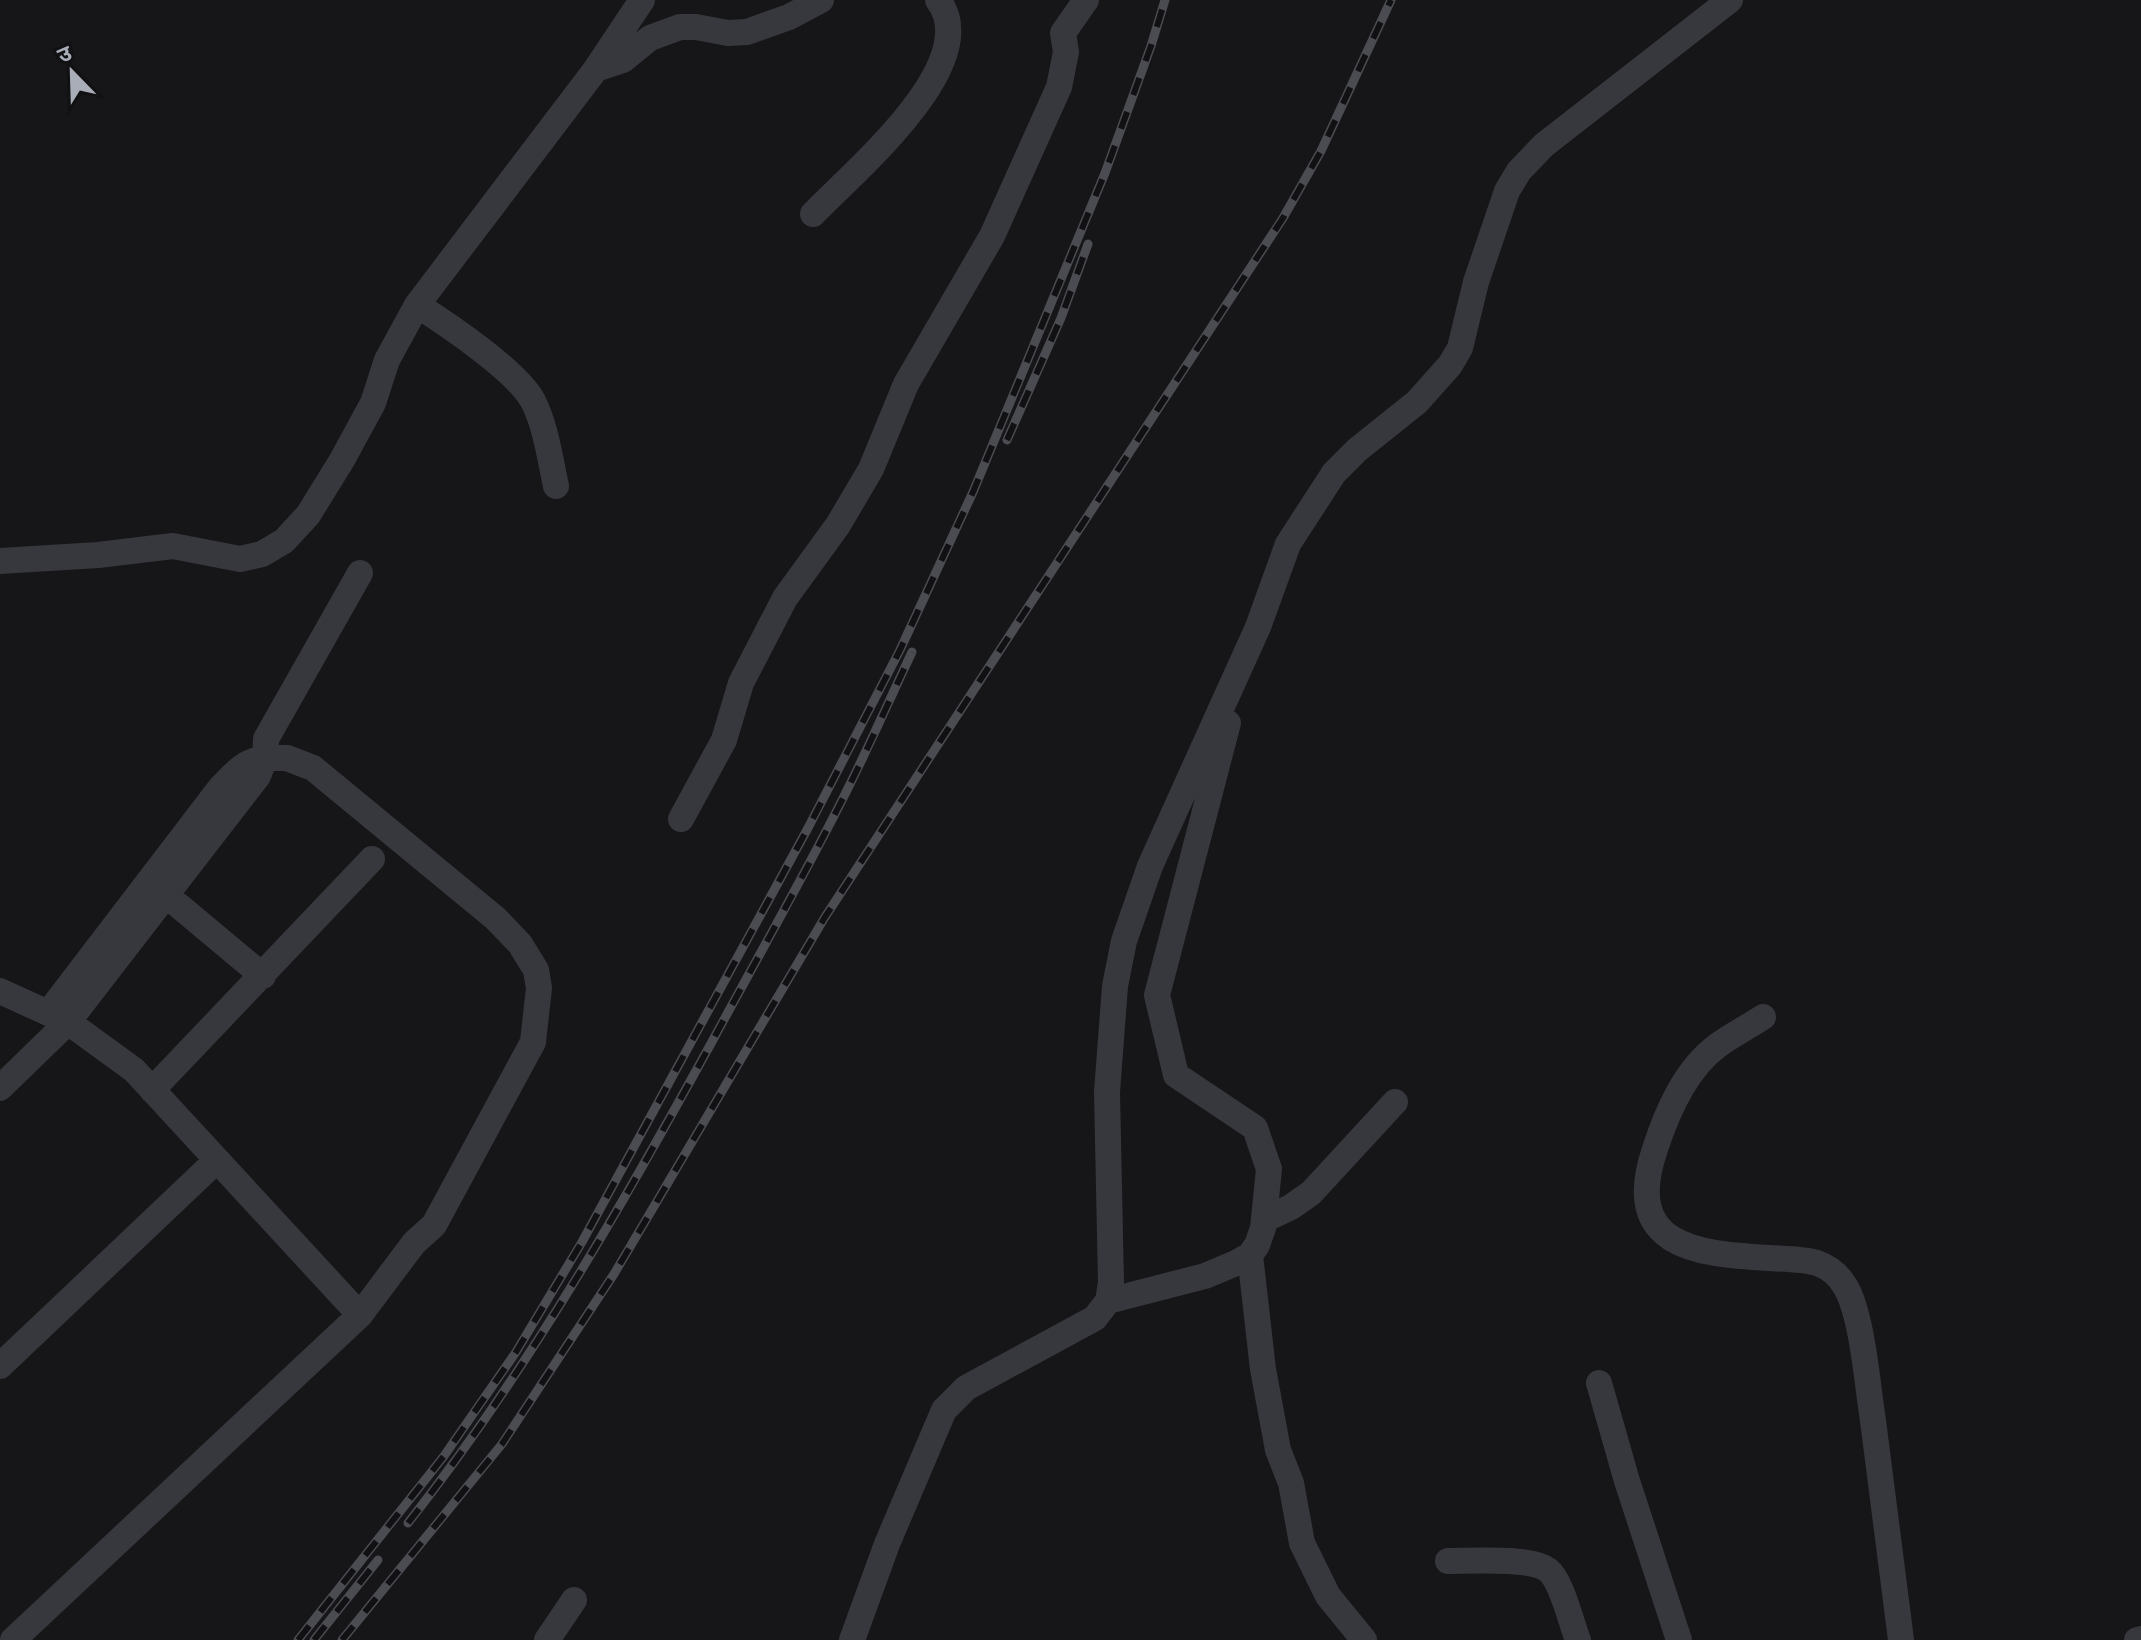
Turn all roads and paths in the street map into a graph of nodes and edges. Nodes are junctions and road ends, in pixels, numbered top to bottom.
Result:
1 (642, 0) edge
2 (821, 0) edge
3 (938, 0) edge
4 (1086, 0) edge
5 (1730, 0) edge
6 (596, 69) junction
7 (813, 214) dead end
8 (417, 305) junction
9 (556, 486) dead end
10 (0, 561) edge
11 (360, 573) dead end
12 (1245, 657) junction
13 (265, 758) junction
14 (681, 819) dead end
15 (372, 859) dead end
16 (166, 895) junction
17 (263, 976) junction
18 (0, 991) edge
19 (58, 1017) junction
20 (1763, 1017) dead end
21 (0, 1088) edge
22 (152, 1090) junction
23 (1395, 1102) dead end
24 (217, 1160) junction
25 (1264, 1220) junction
26 (1250, 1255) junction
27 (1108, 1301) junction
28 (360, 1315) junction
29 (0, 1366) edge
30 (1599, 1383) dead end
31 (1448, 1561) dead end
32 (574, 1600) dead end
33 (1573, 1639) edge
34 (13, 1640) edge
35 (547, 1640) edge
36 (852, 1640) edge
37 (1364, 1640) edge
38 (1679, 1640) edge
39 (1901, 1640) edge

1 - 6 street
2 - 6 street
3 - 7 street
4 - 14 street
5 - 12 street
6 - 8 street
8 - 9 street
8 - 10 street
11 - 13 street
12 - 25 street
12 - 27 street
13 - 16 street
13 - 19 street
13 - 28 street
15 - 17 street
16 - 17 street
16 - 19 street
17 - 22 street
18 - 19 street
19 - 21 street
19 - 22 street
20 - 39 street
22 - 24 street
23 - 25 street
24 - 28 street
24 - 29 street
25 - 26 street
26 - 27 street
26 - 37 street
27 - 36 street
28 - 34 street
30 - 38 street
31 - 33 street
32 - 35 street

